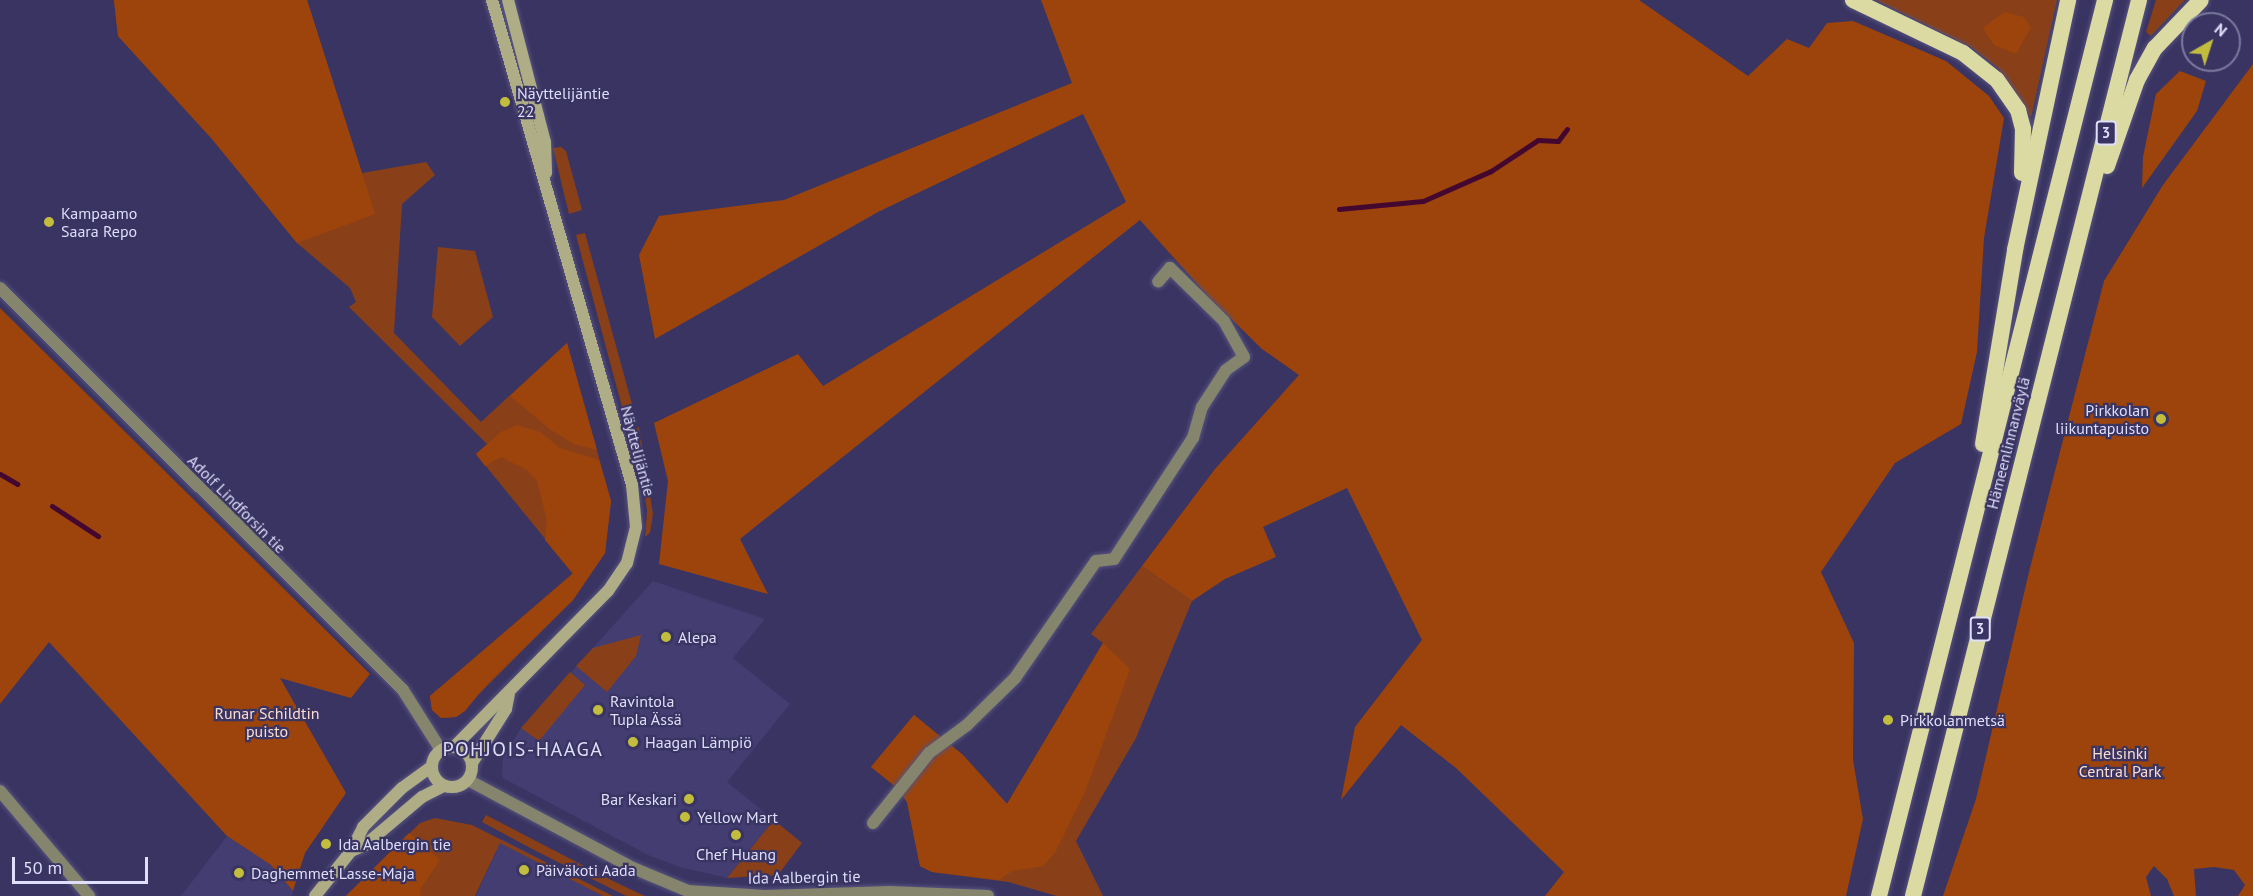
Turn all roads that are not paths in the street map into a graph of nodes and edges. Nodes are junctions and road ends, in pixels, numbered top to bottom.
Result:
1 (492, 0) edge
2 (508, 0) edge
3 (1853, 0) edge
4 (2068, 0) edge
5 (2104, 0) edge
6 (2139, 0) edge
7 (2201, 0) edge
8 (546, 177) junction
9 (2015, 250) junction
10 (2072, 266) junction
11 (1158, 282) dead end
12 (0, 288) edge
13 (1970, 534) junction
14 (508, 694) junction
15 (454, 747) junction
16 (441, 750) junction
17 (472, 763) junction
18 (432, 766) junction
19 (468, 780) junction
20 (444, 786) junction
21 (0, 791) edge
22 (873, 822) dead end
23 (351, 850) junction
24 (89, 896) edge
25 (315, 896) edge
26 (988, 896) edge
27 (1879, 896) edge
28 (1912, 896) edge

1 - 8 main road, Näyttelijäntie
2 - 8 main road, Näyttelijäntie
3 - 9 highway
4 - 9 highway
5 - 13 highway, Hämeenlinnanväylä / 3
6 - 10 highway, Hämeenlinnanväylä / 3
7 - 10 highway
8 - 14 main road, Näyttelijäntie
9 - 13 highway
10 - 28 highway, Hämeenlinnanväylä / 3
11 - 22 street
12 - 16 street, Adolf Lindforsin tie
13 - 27 highway, Hämeenlinnanväylä / 3
14 - 15 main road, Näyttelijäntie
14 - 17 main road, Näyttelijäntie
15 - 16 main road
15 - 17 main road
16 - 18 main road
17 - 19 main road, Näyttelijäntie
18 - 20 main road
18 - 23 main road
19 - 20 main road
19 - 26 street, Ida Aalbergin tie
20 - 23 main road
21 - 24 street
23 - 25 main road

